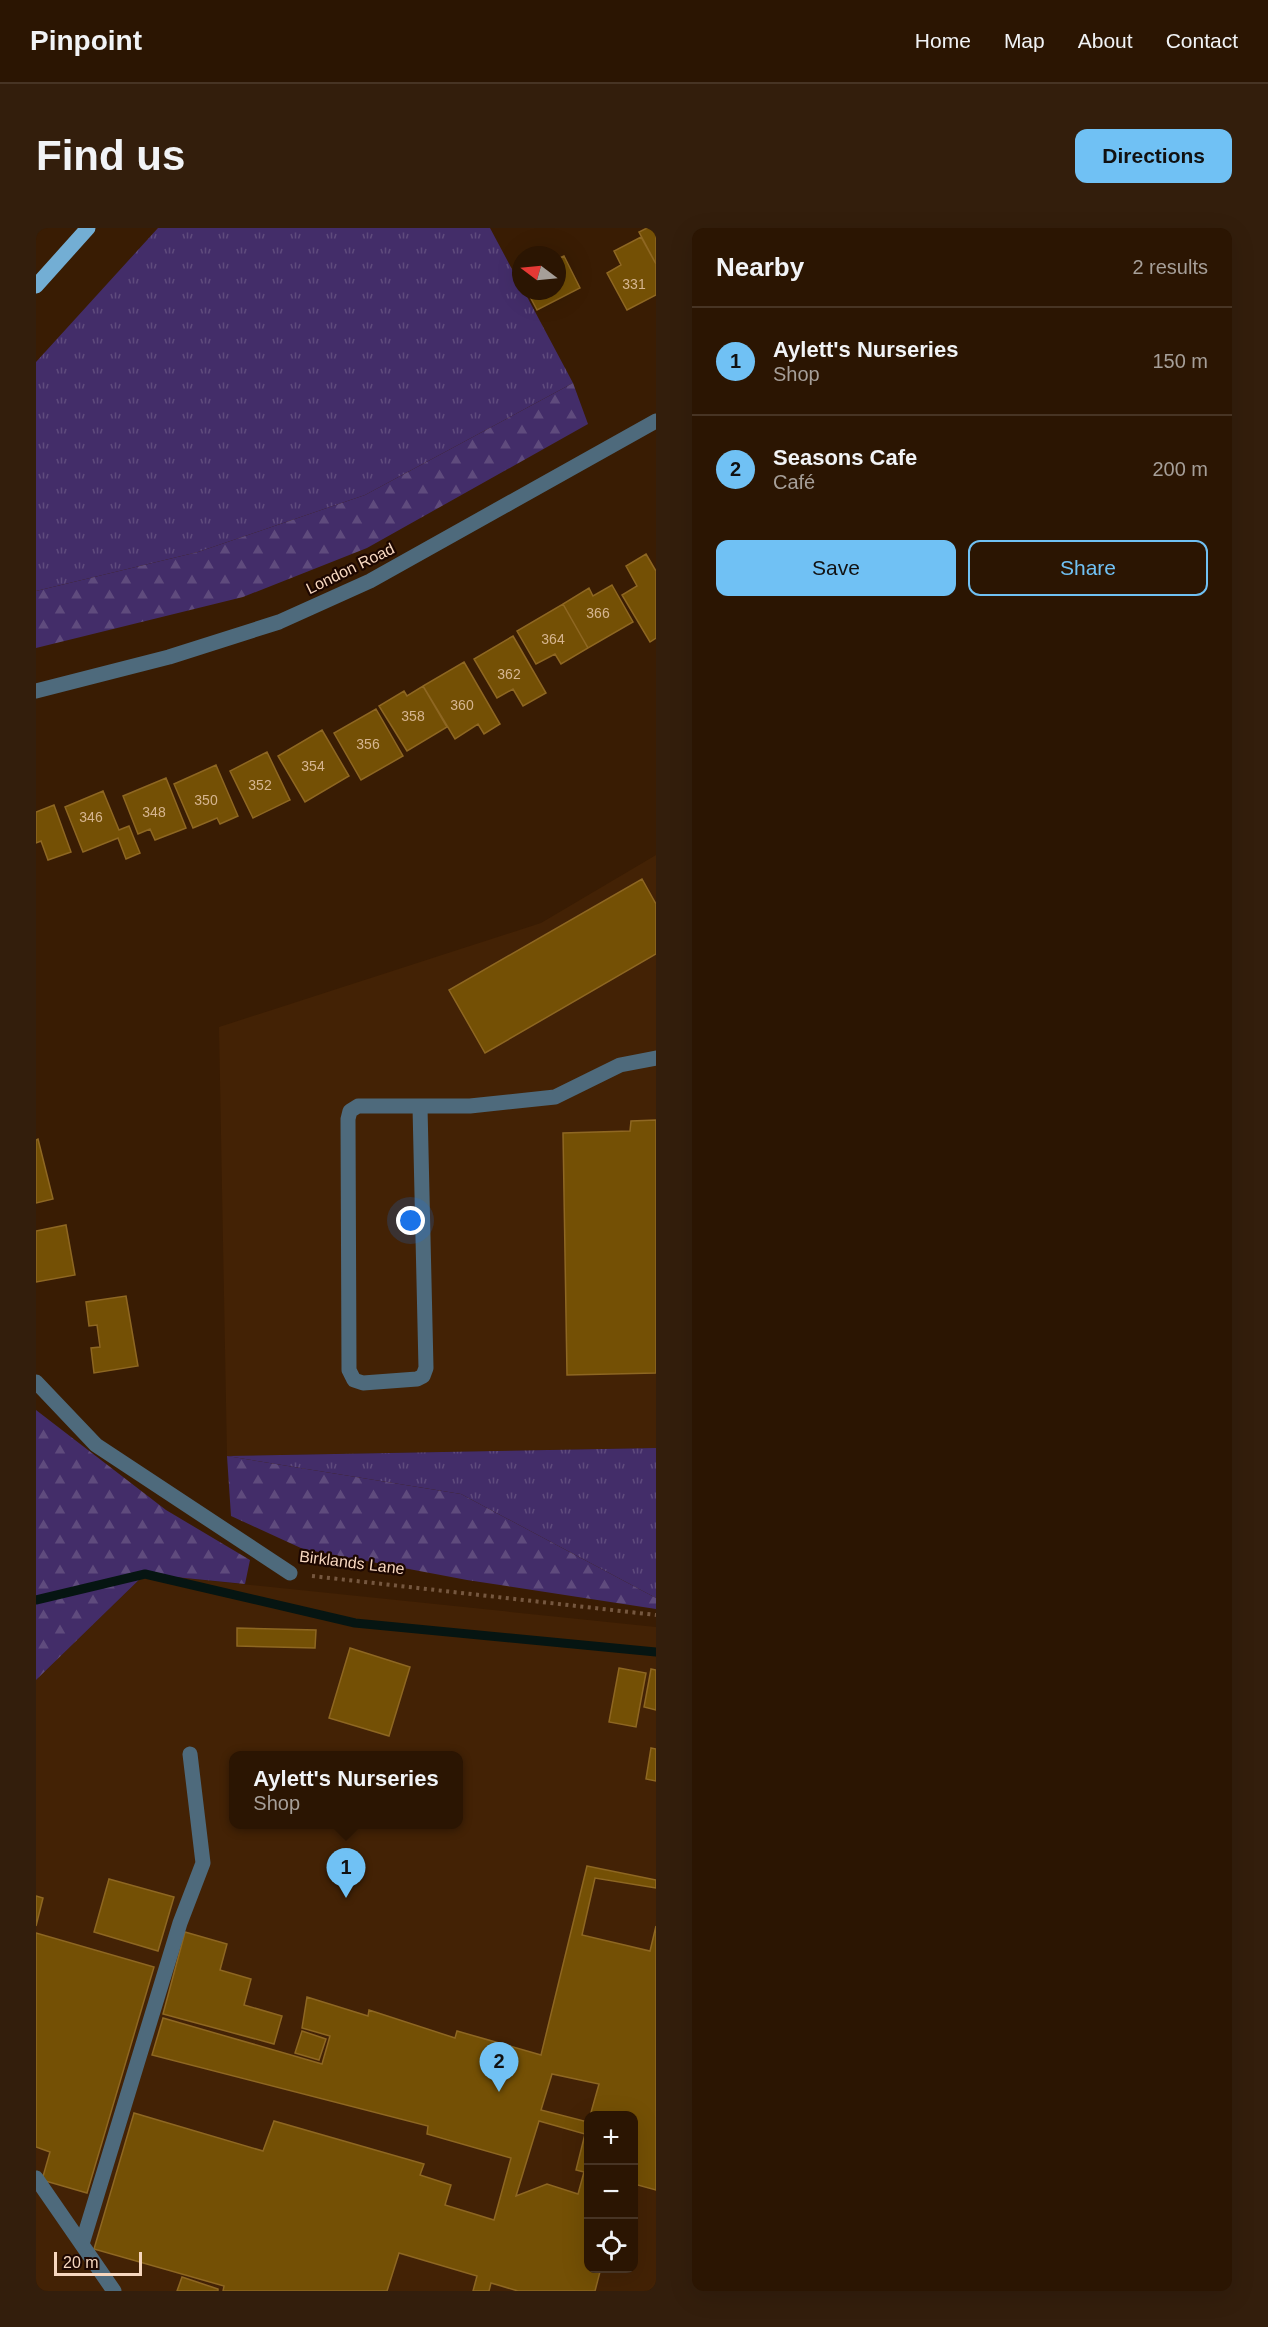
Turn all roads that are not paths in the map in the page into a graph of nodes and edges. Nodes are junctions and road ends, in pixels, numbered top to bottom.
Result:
1 (88, 228) edge
2 (36, 286) edge
3 (656, 421) edge
4 (36, 691) edge
5 (656, 1058) edge
6 (420, 1107) junction
7 (36, 1382) edge
8 (290, 1573) road end
9 (190, 1754) dead end
10 (36, 2178) edge
11 (82, 2244) junction
12 (114, 2291) edge

1 - 2 main road
3 - 4 street, London Road
5 - 6 street
6 - 6 street
7 - 8 street, Birklands Lane
9 - 11 street
10 - 11 street
11 - 12 street

